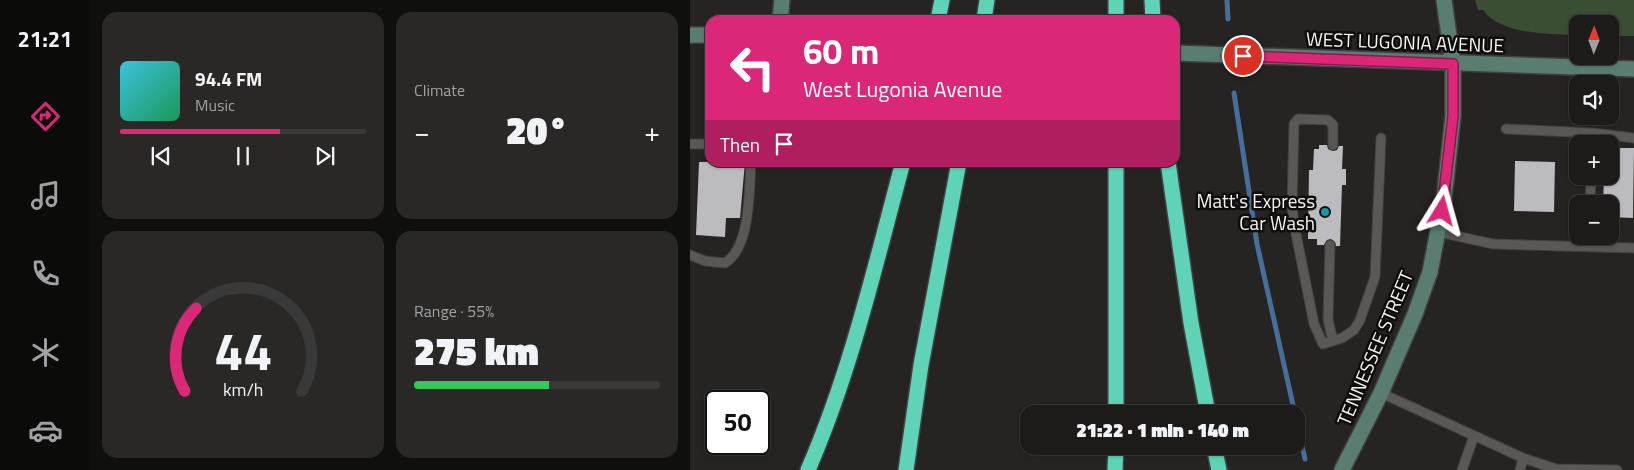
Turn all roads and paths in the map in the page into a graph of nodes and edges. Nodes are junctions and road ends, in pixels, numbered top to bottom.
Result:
1 (782, 0) edge
2 (942, 0) edge
3 (987, 0) edge
4 (1116, 0) edge
5 (1152, 0) edge
6 (1444, 0) edge
7 (780, 15) edge
8 (939, 15) edge
9 (985, 15) edge
10 (1116, 15) edge
11 (1154, 15) edge
12 (690, 34) edge
13 (705, 35) edge
14 (1180, 53) edge
15 (1453, 64) junction
16 (1634, 69) edge
17 (1506, 129) dead end
18 (1593, 133) joint
19 (1381, 138) dead end
20 (1634, 138) edge
21 (690, 144) edge
22 (705, 144) edge
23 (1333, 146) dead end
24 (751, 167) edge
25 (903, 167) edge
26 (957, 167) edge
27 (1116, 167) edge
28 (1169, 167) edge
29 (1438, 232) junction
30 (1330, 246) dead end
31 (1588, 247) joint
32 (1634, 248) edge
33 (690, 255) edge
34 (690, 261) edge
35 (705, 261) junction
36 (1333, 341) junction
37 (1382, 394) junction
38 (1116, 405) edge
39 (1206, 405) edge
40 (1474, 436) junction
41 (1116, 455) edge
42 (1216, 455) edge
43 (1523, 458) junction
44 (808, 470) edge
45 (906, 470) edge
46 (1115, 470) edge
47 (1219, 470) edge
48 (1342, 470) edge
49 (1462, 470) edge
50 (1520, 470) edge
51 (1617, 470) edge

1 - 7 main road
2 - 8 highway
3 - 9 highway
4 - 10 highway
5 - 11 highway
6 - 15 main road, TENNESSEE STREET
12 - 13 main road
14 - 15 main road, WEST LUGONIA AVENUE
15 - 16 main road, WEST LUGONIA AVENUE
15 - 29 main road, TENNESSEE STREET
17 - 18 lane
18 - 20 lane
19 - 36 lane
21 - 22 lane
23 - 36 lane
24 - 35 lane
25 - 44 highway
26 - 45 highway
27 - 38 highway
28 - 39 highway
29 - 31 lane
29 - 37 main road, TENNESSEE STREET
30 - 36 lane
31 - 32 lane
33 - 35 lane
34 - 35 lane
37 - 40 lane
37 - 48 main road, TENNESSEE STREET
40 - 43 lane
40 - 49 lane
41 - 46 highway
42 - 47 highway
43 - 50 lane
43 - 51 lane

